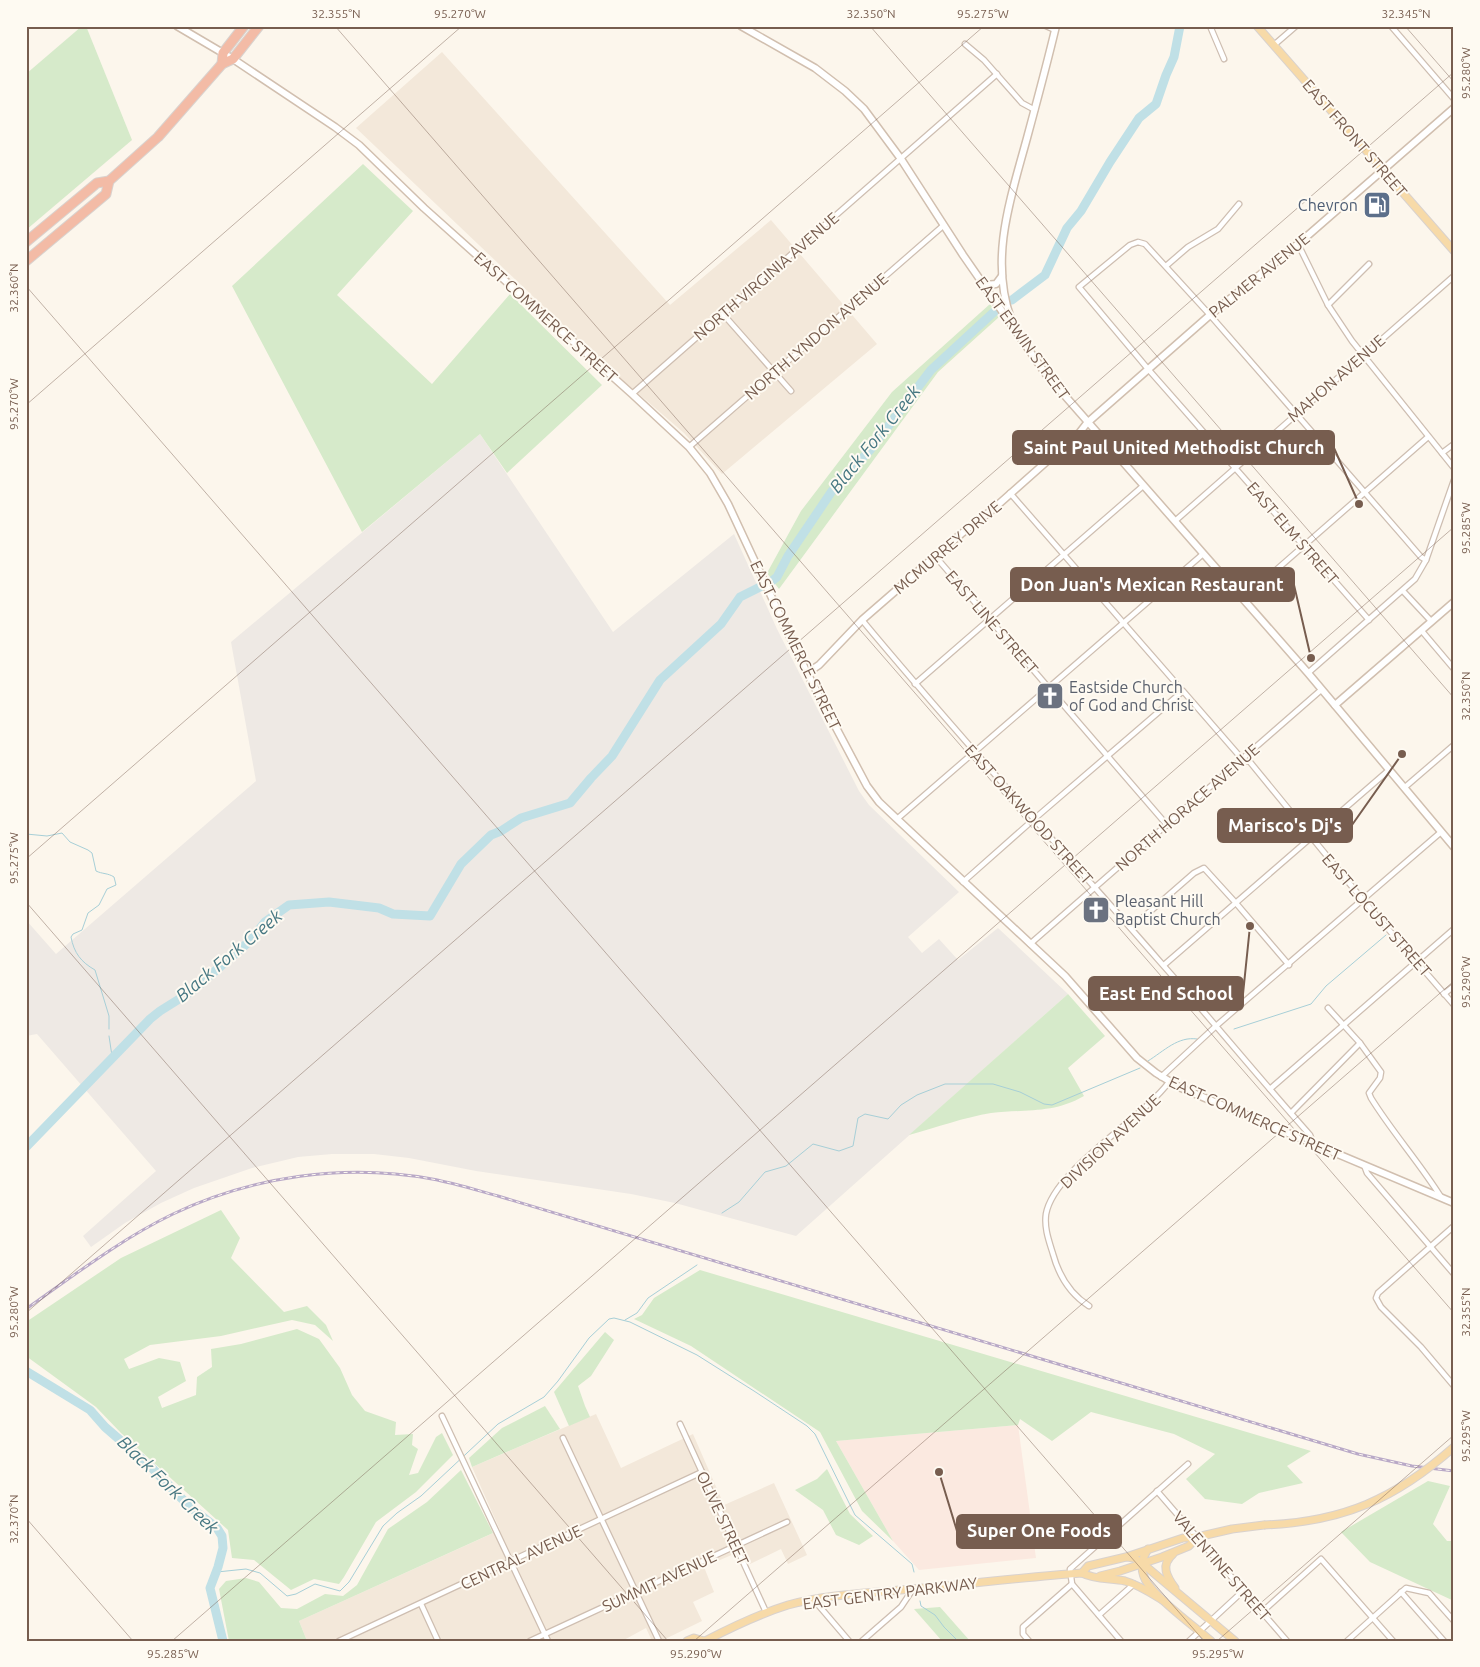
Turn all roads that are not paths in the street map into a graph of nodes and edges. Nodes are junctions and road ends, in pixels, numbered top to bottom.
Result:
1 (177, 26) edge
2 (244, 26) edge
3 (260, 26) edge
4 (741, 26) edge
5 (1046, 26) edge
6 (1210, 26) edge
7 (1257, 26) edge
8 (1296, 26) edge
9 (1391, 26) edge
10 (1055, 28) edge
11 (964, 44) dead end
12 (1274, 45) junction
13 (223, 53) junction
14 (233, 59) junction
15 (1224, 59) dead end
16 (222, 64) junction
17 (997, 74) junction
18 (1454, 99) edge
19 (1454, 108) edge
20 (1035, 110) junction
21 (902, 159) junction
22 (1382, 169) junction
23 (109, 181) junction
24 (1240, 204) dead end
25 (944, 225) junction
26 (26, 242) edge
27 (1298, 244) junction
28 (1454, 251) edge
29 (26, 261) edge
30 (1370, 264) dead end
31 (1166, 266) junction
32 (1002, 276) junction
33 (1454, 276) edge
34 (985, 285) junction
35 (1328, 305) junction
36 (723, 314) junction
37 (1210, 315) junction
38 (1014, 329) junction
39 (1363, 355) junction
40 (1148, 369) junction
41 (774, 373) junction
42 (791, 391) dead end
43 (632, 394) junction
44 (1295, 414) junction
45 (1087, 423) junction
46 (1428, 437) junction
47 (1454, 444) edge
48 (689, 447) junction
49 (1442, 453) junction
50 (1235, 467) junction
51 (1454, 468) edge
52 (1454, 480) edge
53 (1143, 486) junction
54 (1010, 493) junction
55 (1364, 493) junction
56 (1175, 521) junction
57 (1304, 546) junction
58 (1203, 554) junction
59 (1064, 555) junction
60 (935, 556) junction
61 (1426, 560) junction
62 (1403, 590) junction
63 (1243, 599) junction
64 (1454, 602) edge
65 (989, 619) junction
66 (862, 620) junction
67 (1369, 620) junction
68 (1431, 621) junction
69 (1124, 622) junction
70 (1420, 630) junction
71 (1454, 669) edge
72 (807, 673) junction
73 (1308, 673) junction
74 (1175, 682) dead end
75 (915, 684) junction
76 (1049, 687) junction
77 (1321, 690) junction
78 (1335, 705) junction
79 (1454, 745) edge
80 (975, 752) junction
81 (1107, 755) junction
82 (1243, 760) junction
83 (1389, 770) junction
84 (1404, 788) junction
85 (897, 819) junction
86 (1033, 820) junction
87 (1167, 825) junction
88 (1441, 832) junction
89 (1311, 837) junction
90 (1454, 847) edge
91 (963, 882) junction
92 (1095, 888) junction
93 (1363, 900) junction
94 (1235, 902) junction
95 (1131, 928) junction
96 (1454, 929) edge
97 (1030, 944) junction
98 (1417, 961) junction
99 (1164, 965) junction
100 (1289, 965) junction
101 (1454, 986) edge
102 (1444, 994) junction
103 (1454, 1005) edge
104 (1328, 1008) dead end
105 (1343, 1024) junction
106 (1216, 1026) junction
107 (1360, 1043) junction
108 (1161, 1076) junction
109 (1170, 1082) junction
110 (1270, 1089) junction
111 (1291, 1113) junction
112 (1313, 1144) junction
113 (1364, 1165) junction
114 (1441, 1198) junction
115 (1454, 1203) edge
116 (1454, 1226) edge
117 (1430, 1247) junction
118 (1454, 1274) edge
119 (1089, 1306) dead end
120 (1454, 1386) edge
121 (442, 1416) dead end
122 (680, 1424) dead end
123 (563, 1438) dead end
124 (1454, 1447) edge
125 (1188, 1464) dead end
126 (702, 1472) junction
127 (1157, 1491) junction
128 (601, 1520) junction
129 (787, 1522) dead end
130 (1197, 1537) junction
131 (736, 1545) junction
132 (1180, 1549) junction
133 (1148, 1550) junction
134 (1126, 1557) junction
135 (511, 1561) junction
136 (1143, 1564) junction
137 (1082, 1573) junction
138 (1070, 1574) junction
139 (1095, 1577) junction
140 (1072, 1584) junction
141 (1134, 1584) junction
142 (913, 1589) junction
143 (1243, 1591) junction
144 (635, 1592) junction
145 (1401, 1592) junction
146 (1181, 1596) junction
147 (814, 1600) junction
148 (1164, 1601) junction
149 (421, 1604) junction
150 (766, 1612) junction
151 (1262, 1612) junction
152 (1099, 1615) junction
153 (1373, 1618) junction
154 (1211, 1621) junction
155 (1454, 1621) edge
156 (1200, 1631) junction
157 (545, 1634) junction
158 (1283, 1640) edge
159 (339, 1641) edge
160 (438, 1641) edge
161 (530, 1641) edge
162 (548, 1641) edge
163 (660, 1641) edge
164 (687, 1641) edge
165 (704, 1641) edge
166 (849, 1641) edge
167 (862, 1641) edge
168 (1029, 1641) edge
169 (1121, 1641) edge
170 (1189, 1641) edge
171 (1211, 1641) edge
172 (1235, 1641) edge
173 (1347, 1641) edge
174 (1393, 1641) edge
175 (1444, 1641) edge

1 - 13 street, EAST COMMERCE STREET
2 - 13 highway
3 - 14 highway
4 - 21 street, EAST ERWIN STREET
5 - 10 street
6 - 15 street
7 - 12 main road, EAST FRONT STREET
8 - 12 street
9 - 18 street
10 - 20 street
11 - 17 street
12 - 22 main road, EAST FRONT STREET
13 - 14 street, EAST COMMERCE STREET
13 - 16 highway
14 - 16 highway
14 - 43 street, EAST COMMERCE STREET
16 - 23 highway
17 - 20 street
17 - 21 street, NORTH VIRGINIA AVENUE
19 - 22 street, PALMER AVENUE
20 - 32 street
21 - 25 street, EAST ERWIN STREET
21 - 36 street, NORTH VIRGINIA AVENUE
22 - 27 street, PALMER AVENUE
22 - 28 main road, EAST FRONT STREET
23 - 26 highway
23 - 29 highway
24 - 31 street
25 - 34 street, EAST ERWIN STREET
25 - 41 street, NORTH LYNDON AVENUE
27 - 35 street
27 - 37 street, PALMER AVENUE
30 - 35 street
31 - 37 street
31 - 40 street, EAST ELM STREET
32 - 34 street
32 - 38 street
33 - 39 street, MAHON AVENUE
34 - 38 street, EAST ERWIN STREET
35 - 39 street
36 - 41 street
36 - 43 street, NORTH VIRGINIA AVENUE
37 - 40 street, PALMER AVENUE
37 - 44 street
38 - 45 street, EAST ERWIN STREET
39 - 44 street, MAHON AVENUE
39 - 46 street
40 - 45 street, PALMER AVENUE
40 - 50 street, EAST ELM STREET
41 - 42 street
41 - 48 street, NORTH LYNDON AVENUE
43 - 48 street, EAST COMMERCE STREET
44 - 50 street, MAHON AVENUE
44 - 55 street
45 - 53 street, EAST ERWIN STREET
45 - 54 street, MCMURREY DRIVE
46 - 49 street
46 - 55 street
47 - 49 street
48 - 72 street, EAST COMMERCE STREET
49 - 51 street
50 - 56 street, MAHON AVENUE
50 - 57 street, EAST ELM STREET
52 - 61 street
53 - 56 street, EAST ERWIN STREET
53 - 59 street
54 - 59 street
54 - 60 street, MCMURREY DRIVE
55 - 57 street
55 - 61 street
56 - 58 street, EAST ERWIN STREET
57 - 63 street
57 - 67 street, EAST ELM STREET
58 - 63 street, EAST ERWIN STREET
58 - 69 street
59 - 65 street
59 - 69 street
60 - 65 street, EAST LINE STREET
60 - 66 street, MCMURREY DRIVE
61 - 62 street
62 - 67 street
62 - 68 street
63 - 73 street, EAST ERWIN STREET
64 - 68 street
65 - 75 street
65 - 76 street, EAST LINE STREET
66 - 72 street, MCMURREY DRIVE
66 - 75 street, EAST OAKWOOD STREET
67 - 73 street
68 - 70 street
69 - 74 street
69 - 76 street
70 - 71 street
70 - 78 street
72 - 85 street, EAST COMMERCE STREET
73 - 77 street, EAST ERWIN STREET
75 - 80 street, EAST OAKWOOD STREET
76 - 80 street
76 - 81 street, EAST LINE STREET
77 - 78 street, EAST ERWIN STREET
77 - 82 street, NORTH HORACE AVENUE
78 - 83 street, EAST ERWIN STREET
79 - 84 street
80 - 85 street
80 - 86 street, EAST OAKWOOD STREET
81 - 82 street, EAST LOCUST STREET
81 - 86 street
81 - 87 street, EAST LINE STREET
82 - 87 street, NORTH HORACE AVENUE
82 - 89 street, EAST LOCUST STREET
83 - 84 street, EAST ERWIN STREET
83 - 89 street
84 - 88 street, EAST ERWIN STREET
85 - 91 street, EAST COMMERCE STREET
86 - 91 street
86 - 92 street, EAST OAKWOOD STREET
87 - 92 street, NORTH HORACE AVENUE
88 - 90 street, EAST ERWIN STREET
88 - 93 street
89 - 93 street, EAST LOCUST STREET
89 - 94 street
91 - 97 street, EAST COMMERCE STREET
92 - 95 street, EAST OAKWOOD STREET
92 - 97 street, NORTH HORACE AVENUE
93 - 98 street, EAST LOCUST STREET
93 - 100 street
94 - 95 street
94 - 99 street
94 - 100 street
95 - 99 street, EAST OAKWOOD STREET
96 - 98 street
97 - 108 street, EAST COMMERCE STREET
98 - 102 street, EAST LOCUST STREET
98 - 105 street
99 - 106 street, EAST OAKWOOD STREET
100 - 106 street
101 - 102 street
102 - 103 street, EAST LOCUST STREET
104 - 105 street
105 - 107 street
105 - 110 street
106 - 108 street
106 - 110 street, EAST OAKWOOD STREET
107 - 111 street
107 - 114 street
108 - 109 street, EAST COMMERCE STREET
109 - 112 street, EAST COMMERCE STREET
109 - 119 street, DIVISION AVENUE
110 - 111 street, EAST OAKWOOD STREET
111 - 112 street, EAST OAKWOOD STREET
112 - 113 street, EAST COMMERCE STREET
113 - 114 street, EAST COMMERCE STREET
113 - 117 street
114 - 115 street, EAST COMMERCE STREET
116 - 117 street
117 - 118 street
117 - 120 street
121 - 135 street
122 - 126 street, OLIVE STREET
123 - 128 street
124 - 130 main road, EAST GENTRY PARKWAY, bridge
125 - 127 street
126 - 128 street, CENTRAL AVENUE
126 - 131 street, OLIVE STREET
127 - 130 street, VALENTINE STREET
127 - 138 street
128 - 135 street, CENTRAL AVENUE
128 - 144 street
129 - 131 street, SUMMIT AVENUE
130 - 132 main road
130 - 133 main road, EAST GENTRY PARKWAY
130 - 143 street, VALENTINE STREET
131 - 144 street, SUMMIT AVENUE
131 - 150 street, OLIVE STREET
132 - 136 main road
132 - 146 main road
133 - 134 main road, EAST GENTRY PARKWAY
133 - 136 main road
134 - 136 main road
134 - 137 main road, EAST GENTRY PARKWAY
135 - 149 street, CENTRAL AVENUE
135 - 157 street
136 - 139 main road
136 - 146 main road
136 - 148 main road
137 - 138 main road, EAST GENTRY PARKWAY
137 - 139 main road, EAST GENTRY PARKWAY
138 - 140 street
138 - 142 main road, EAST GENTRY PARKWAY
139 - 141 main road, EAST GENTRY PARKWAY
140 - 152 street
140 - 168 street
141 - 148 main road, EAST GENTRY PARKWAY
141 - 152 street
142 - 147 main road, EAST GENTRY PARKWAY
142 - 167 street
143 - 151 street, VALENTINE STREET
143 - 154 street
144 - 157 street, SUMMIT AVENUE
144 - 163 street
145 - 153 street
145 - 155 street
145 - 175 street
146 - 154 main road
147 - 150 main road, EAST GENTRY PARKWAY
147 - 166 street
148 - 156 main road
149 - 159 street, CENTRAL AVENUE
149 - 160 street
150 - 165 main road, EAST GENTRY PARKWAY
151 - 153 street
151 - 158 street, VALENTINE STREET
152 - 169 street
153 - 173 street
153 - 174 street
154 - 156 street
154 - 172 main road
156 - 170 street
156 - 171 main road
157 - 161 street, SUMMIT AVENUE
157 - 162 street
164 - 165 main road, EAST GENTRY PARKWAY

